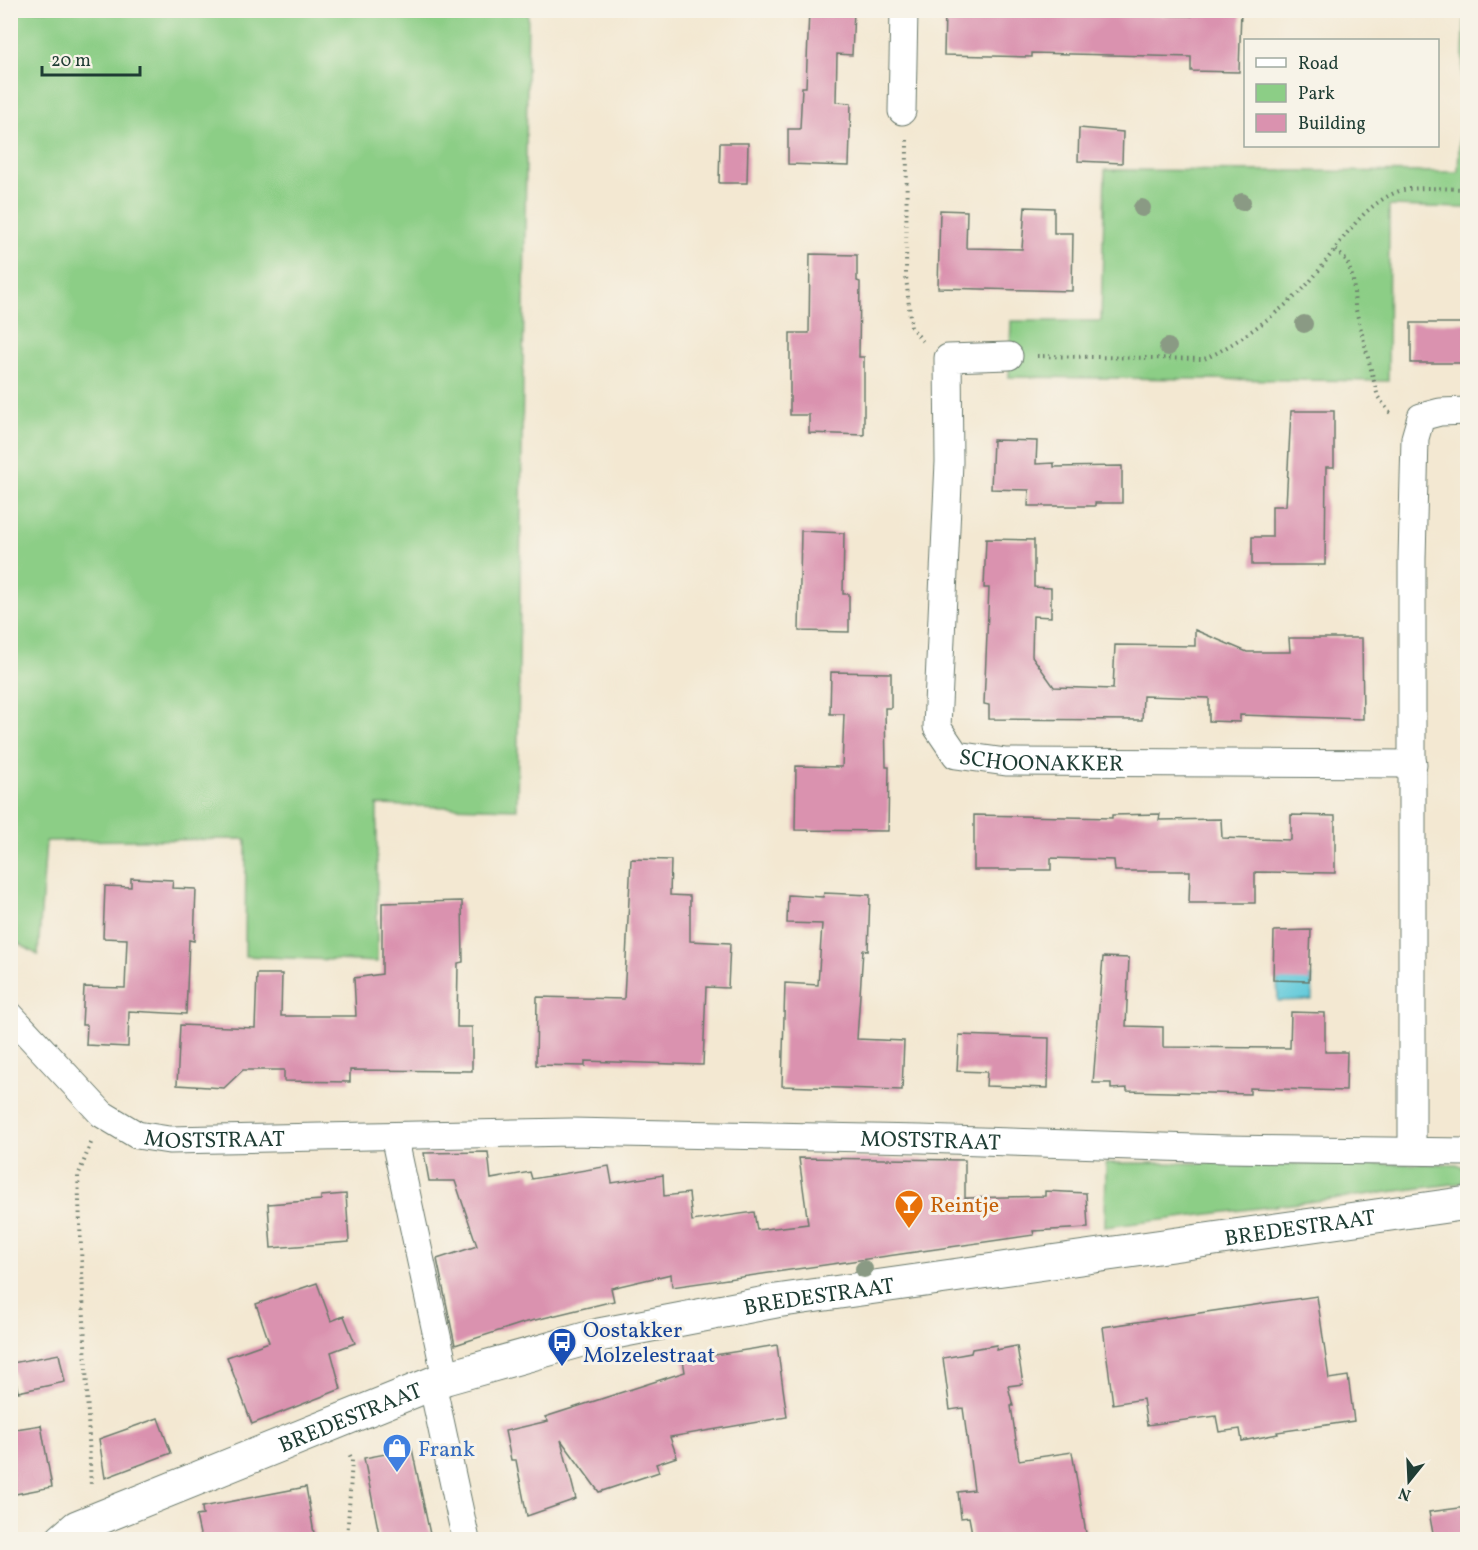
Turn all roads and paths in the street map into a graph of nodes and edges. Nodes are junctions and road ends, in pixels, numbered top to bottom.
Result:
1 (904, 10) edge
2 (902, 111) joint
3 (1467, 189) edge
4 (1336, 250) junction
5 (1010, 356) joint
6 (948, 358) junction
7 (1467, 411) edge
8 (1415, 438) junction
9 (1413, 764) junction
10 (10, 1015) edge
11 (102, 1114) junction
12 (394, 1136) junction
13 (1412, 1150) junction
14 (1467, 1152) edge
15 (1467, 1203) edge
16 (439, 1380) junction
17 (336, 1422) junction
18 (93, 1521) junction
19 (62, 1539) edge
20 (347, 1539) edge
21 (466, 1539) edge

1 - 2 street
2 - 6 path
3 - 4 path
4 - 5 path
4 - 8 path
5 - 6 street
6 - 9 street, SCHOONAKKER
7 - 8 street
8 - 9 street
9 - 13 street
10 - 11 street, MOSTSTRAAT
11 - 12 street, MOSTSTRAAT
11 - 18 path
12 - 13 street, MOSTSTRAAT
12 - 16 street
13 - 14 street, MOSTSTRAAT
15 - 16 street, BREDESTRAAT
16 - 17 street, BREDESTRAAT
16 - 21 street
17 - 18 street, BREDESTRAAT
17 - 20 path
18 - 19 street, BREDESTRAAT

